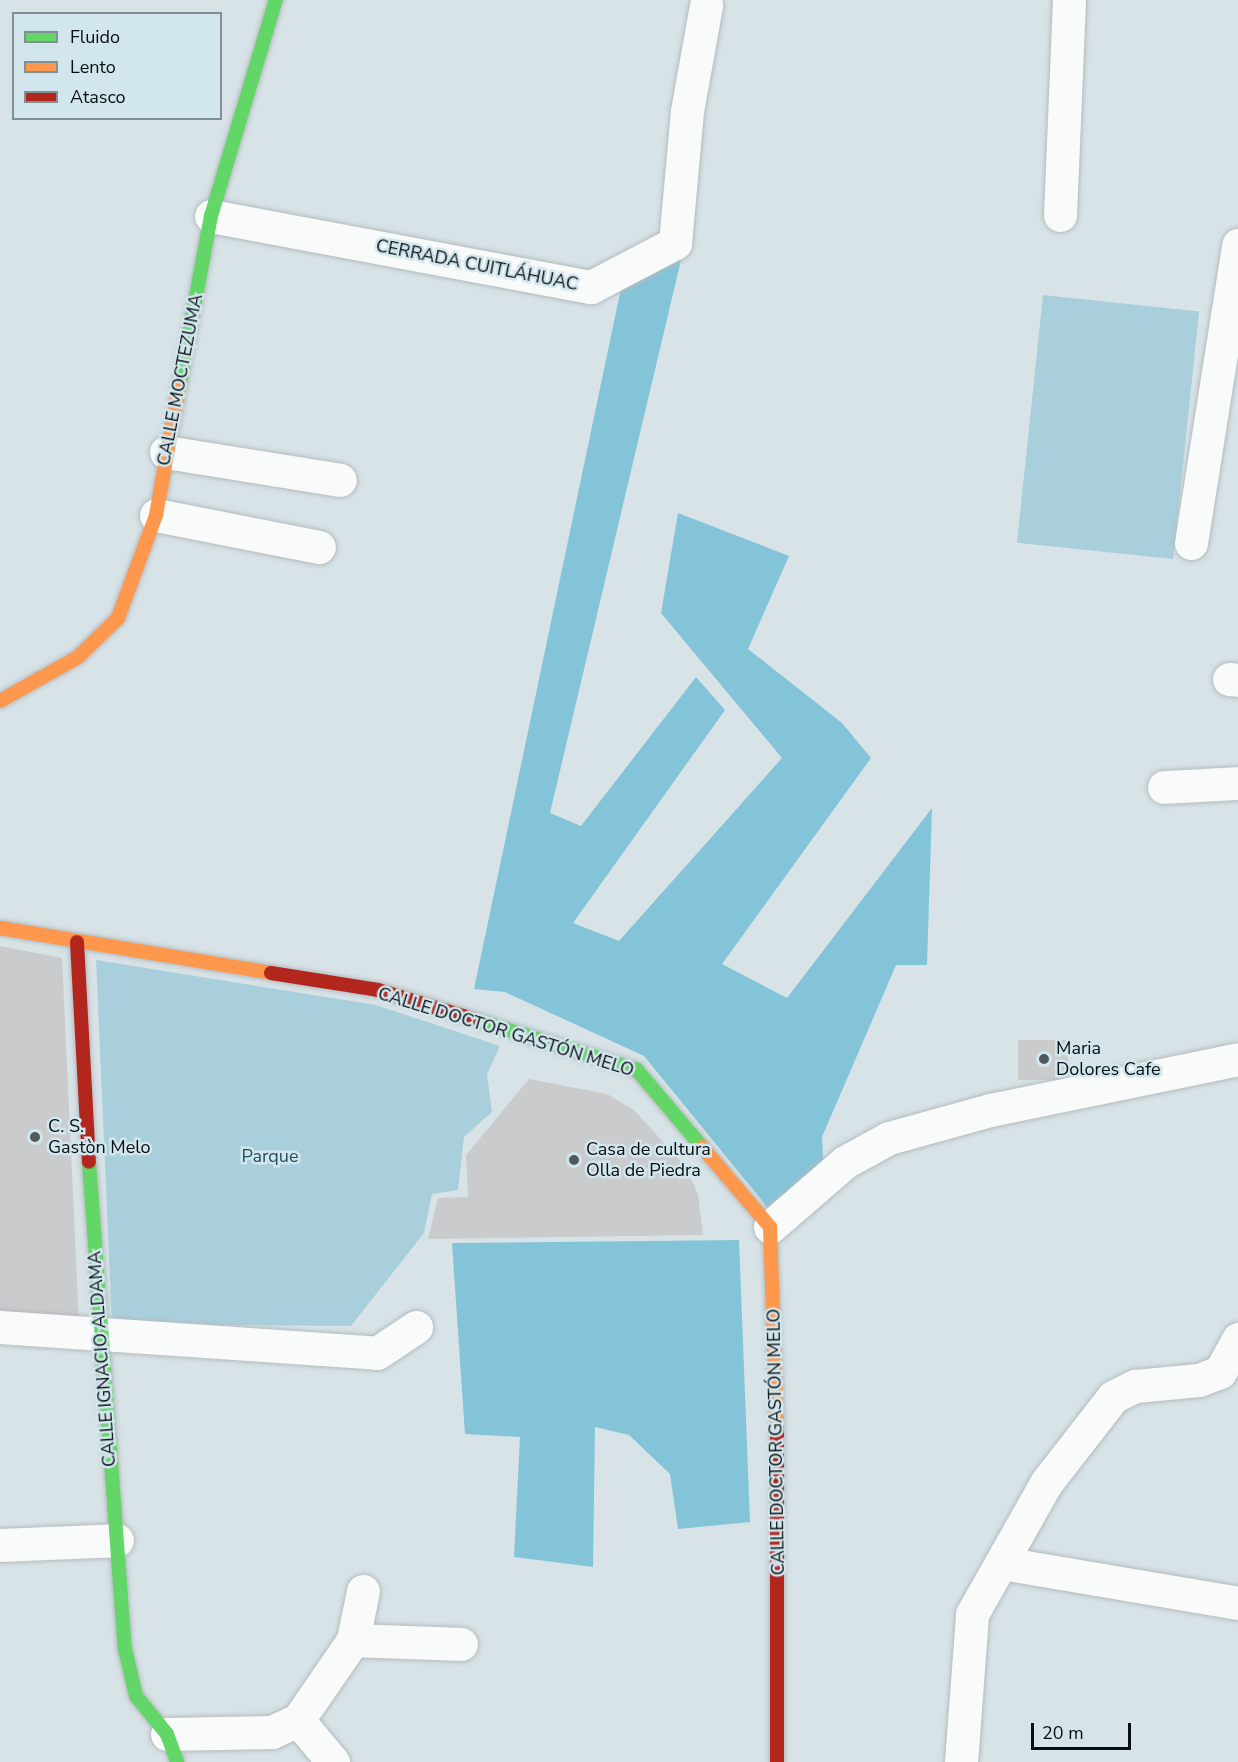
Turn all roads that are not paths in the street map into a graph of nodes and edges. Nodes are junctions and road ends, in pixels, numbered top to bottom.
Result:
1 (276, 0) edge
2 (1069, 0) edge
3 (706, 6) dead end
4 (1060, 215) dead end
5 (211, 216) junction
6 (1238, 244) edge
7 (1236, 282) edge
8 (166, 452) junction
9 (340, 480) dead end
10 (156, 515) junction
11 (1191, 543) dead end
12 (319, 547) dead end
13 (0, 701) edge
14 (1238, 783) edge
15 (1164, 787) dead end
16 (0, 928) edge
17 (77, 942) junction
18 (1238, 1059) edge
19 (770, 1227) junction
20 (0, 1327) edge
21 (416, 1327) dead end
22 (98, 1335) junction
23 (1238, 1339) edge
24 (117, 1540) junction
25 (0, 1545) edge
26 (1002, 1563) junction
27 (363, 1591) dead end
28 (1238, 1603) edge
29 (353, 1640) junction
30 (461, 1644) dead end
31 (298, 1720) junction
32 (172, 1748) edge
33 (333, 1762) edge
34 (777, 1762) edge
35 (961, 1762) edge

1 - 5 street, CALLE MOCTEZUMA
2 - 4 street
3 - 5 street, CERRADA CUITLÁHUAC
5 - 8 street, CALLE MOCTEZUMA
6 - 7 street
7 - 11 street
8 - 9 street
8 - 10 street, CALLE MOCTEZUMA
10 - 12 street
10 - 13 street, CALLE MOCTEZUMA
14 - 15 street
16 - 17 street, CALLE DOCTOR GASTÓN MELO
17 - 19 street, CALLE DOCTOR GASTÓN MELO
17 - 22 street, CALLE IGNACIO ALDAMA
18 - 19 street
19 - 34 street, CALLE DOCTOR GASTÓN MELO
20 - 22 street
21 - 22 street
22 - 24 street, CALLE IGNACIO ALDAMA
23 - 26 street
24 - 25 street
24 - 32 street, CALLE IGNACIO ALDAMA
26 - 28 street
26 - 35 street
27 - 29 street
29 - 30 street
29 - 31 street
31 - 32 street
31 - 33 street

